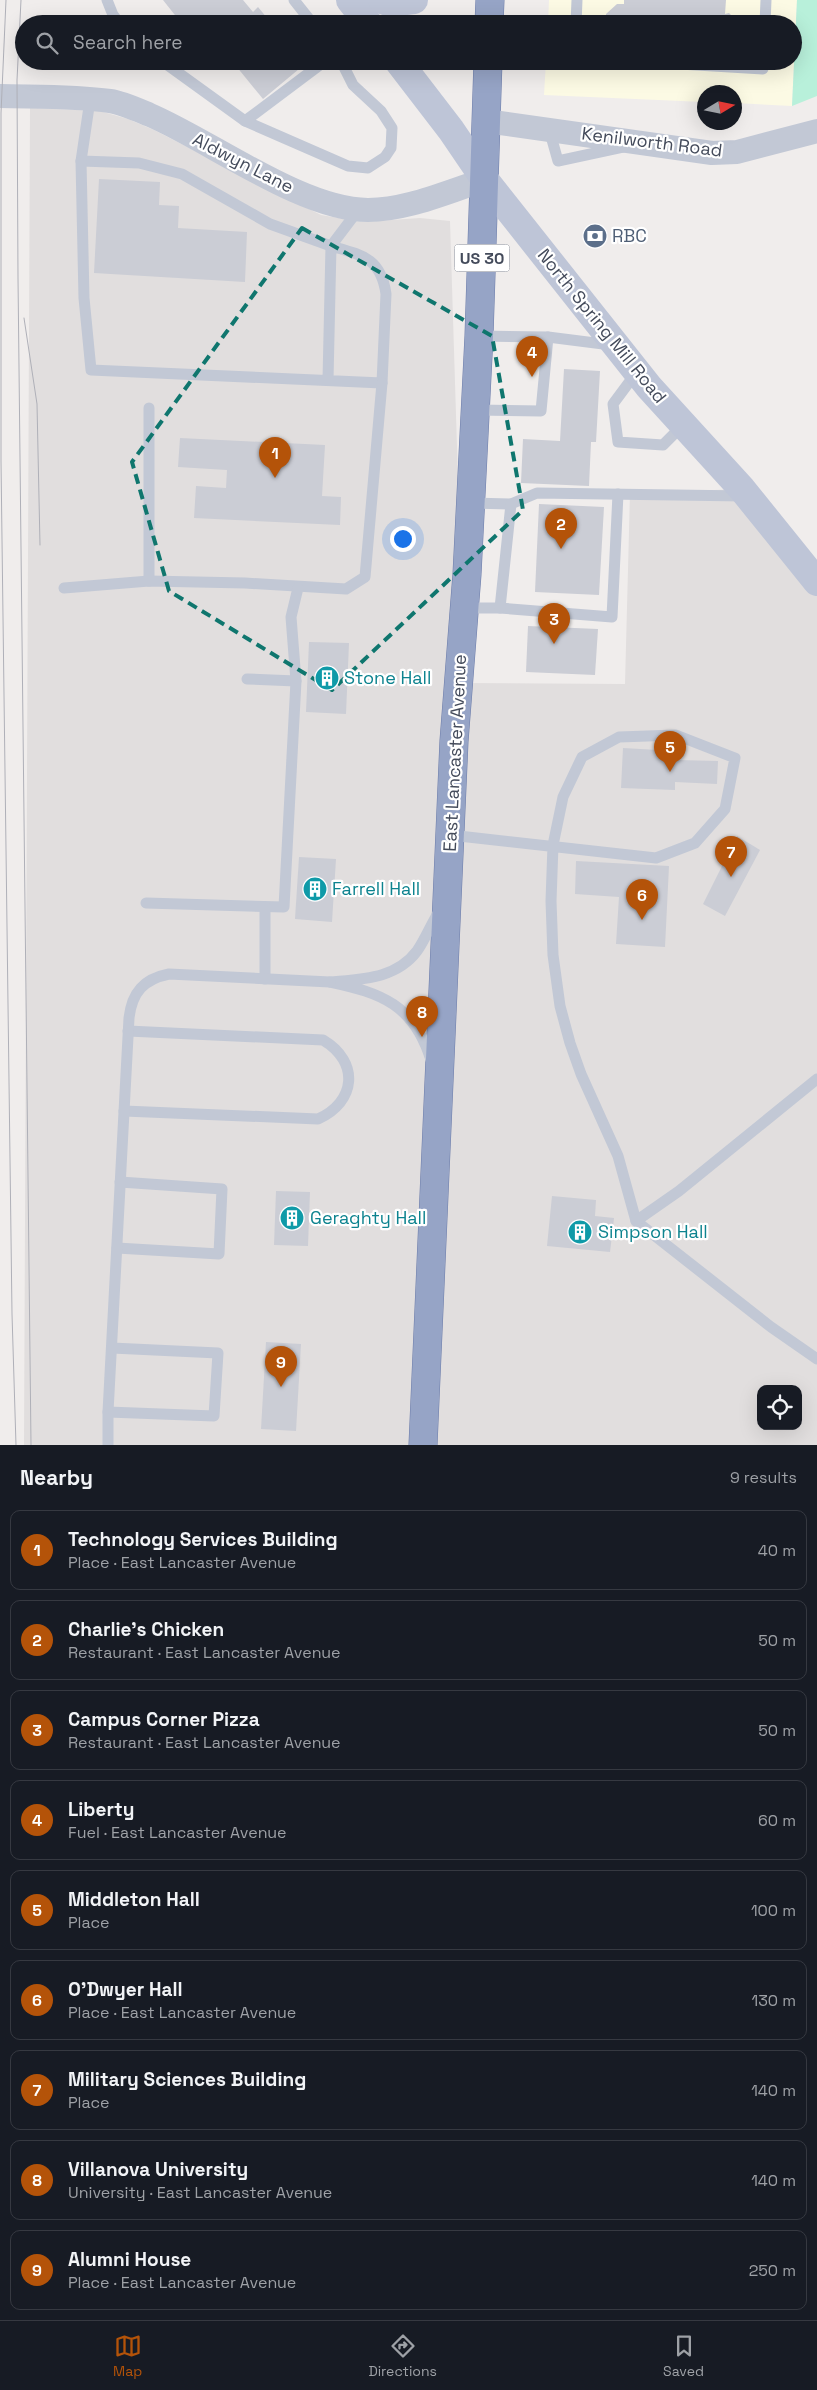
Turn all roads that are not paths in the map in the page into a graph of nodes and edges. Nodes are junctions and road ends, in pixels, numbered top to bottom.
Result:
1 (107, 0) edge
2 (294, 0) edge
3 (350, 0) edge
4 (382, 0) edge
5 (414, 0) edge
6 (490, 0) edge
7 (577, 0) edge
8 (766, 0) edge
9 (112, 15) edge
10 (306, 15) edge
11 (361, 15) edge
12 (489, 15) edge
13 (576, 15) edge
14 (765, 15) edge
15 (174, 70) edge
16 (313, 70) edge
17 (346, 70) edge
18 (405, 70) edge
19 (488, 70) edge
20 (0, 96) edge
21 (90, 100) junction
22 (245, 121) junction
23 (486, 121) junction
24 (817, 131) edge
25 (81, 161) junction
26 (485, 180) junction
27 (359, 209) junction
28 (331, 246) junction
29 (479, 336) junction
30 (548, 337) junction
31 (616, 345) junction
32 (638, 371) junction
33 (328, 380) junction
34 (382, 383) junction
35 (149, 408) dead end
36 (476, 410) junction
37 (683, 425) junction
38 (618, 494) junction
39 (748, 496) junction
40 (471, 503) junction
41 (510, 504) junction
42 (149, 580) junction
43 (817, 582) edge
44 (64, 588) dead end
45 (298, 588) junction
46 (464, 608) junction
47 (500, 608) junction
48 (247, 679) dead end
49 (296, 681) junction
50 (450, 835) junction
51 (553, 845) junction
52 (448, 898) junction
53 (146, 903) dead end
54 (265, 907) junction
55 (265, 979) junction
56 (330, 982) junction
57 (128, 1031) junction
58 (817, 1079) edge
59 (439, 1084) junction
60 (124, 1111) junction
61 (120, 1182) junction
62 (636, 1221) junction
63 (117, 1248) junction
64 (112, 1348) junction
65 (817, 1359) edge
66 (108, 1412) junction
67 (108, 1445) edge
68 (422, 1445) edge

1 - 9 lane
2 - 10 lane
3 - 11 main road
4 - 5 main road
6 - 12 highway
7 - 13 lane
8 - 14 lane
15 - 22 lane
16 - 22 lane
17 - 22 lane
18 - 26 main road, North Spring Mill Road
19 - 23 highway, East Lancaster Avenue / US 30
20 - 21 street, Aldwyn Lane
21 - 25 lane
21 - 27 street, Aldwyn Lane
23 - 24 street, Kenilworth Road
23 - 26 highway, East Lancaster Avenue / US 30
25 - 28 lane
25 - 33 lane
26 - 27 street, Aldwyn Lane
26 - 29 highway, East Lancaster Avenue / US 30
26 - 31 main road, North Spring Mill Road
27 - 28 lane
28 - 33 lane
28 - 34 lane
29 - 30 lane
29 - 36 highway, East Lancaster Avenue / US 30
30 - 31 lane
30 - 36 lane
31 - 32 main road, North Spring Mill Road
32 - 37 main road, North Spring Mill Road
32 - 37 lane
33 - 34 lane
34 - 45 lane
35 - 42 lane
36 - 40 highway, East Lancaster Avenue / US 30
37 - 39 main road, North Spring Mill Road
38 - 39 lane
38 - 41 lane
38 - 47 lane
39 - 43 main road, North Spring Mill Road
40 - 41 lane
40 - 46 highway, East Lancaster Avenue / US 30
41 - 47 lane
42 - 44 lane
42 - 45 lane
45 - 49 lane
46 - 47 lane
46 - 50 highway, East Lancaster Avenue / US 30
48 - 49 lane
49 - 54 lane
50 - 51 lane
50 - 52 highway, East Lancaster Avenue / US 30
51 - 51 lane
51 - 62 lane
52 - 56 lane
52 - 59 highway, East Lancaster Avenue / US 30
53 - 54 lane
54 - 55 lane
55 - 56 lane
55 - 57 lane
56 - 59 lane
57 - 60 lane
57 - 60 lane
58 - 62 lane
59 - 68 highway, East Lancaster Avenue / US 30
60 - 61 lane
61 - 63 lane
61 - 63 lane
62 - 65 lane
63 - 64 lane
64 - 66 lane
64 - 66 lane
66 - 67 lane

